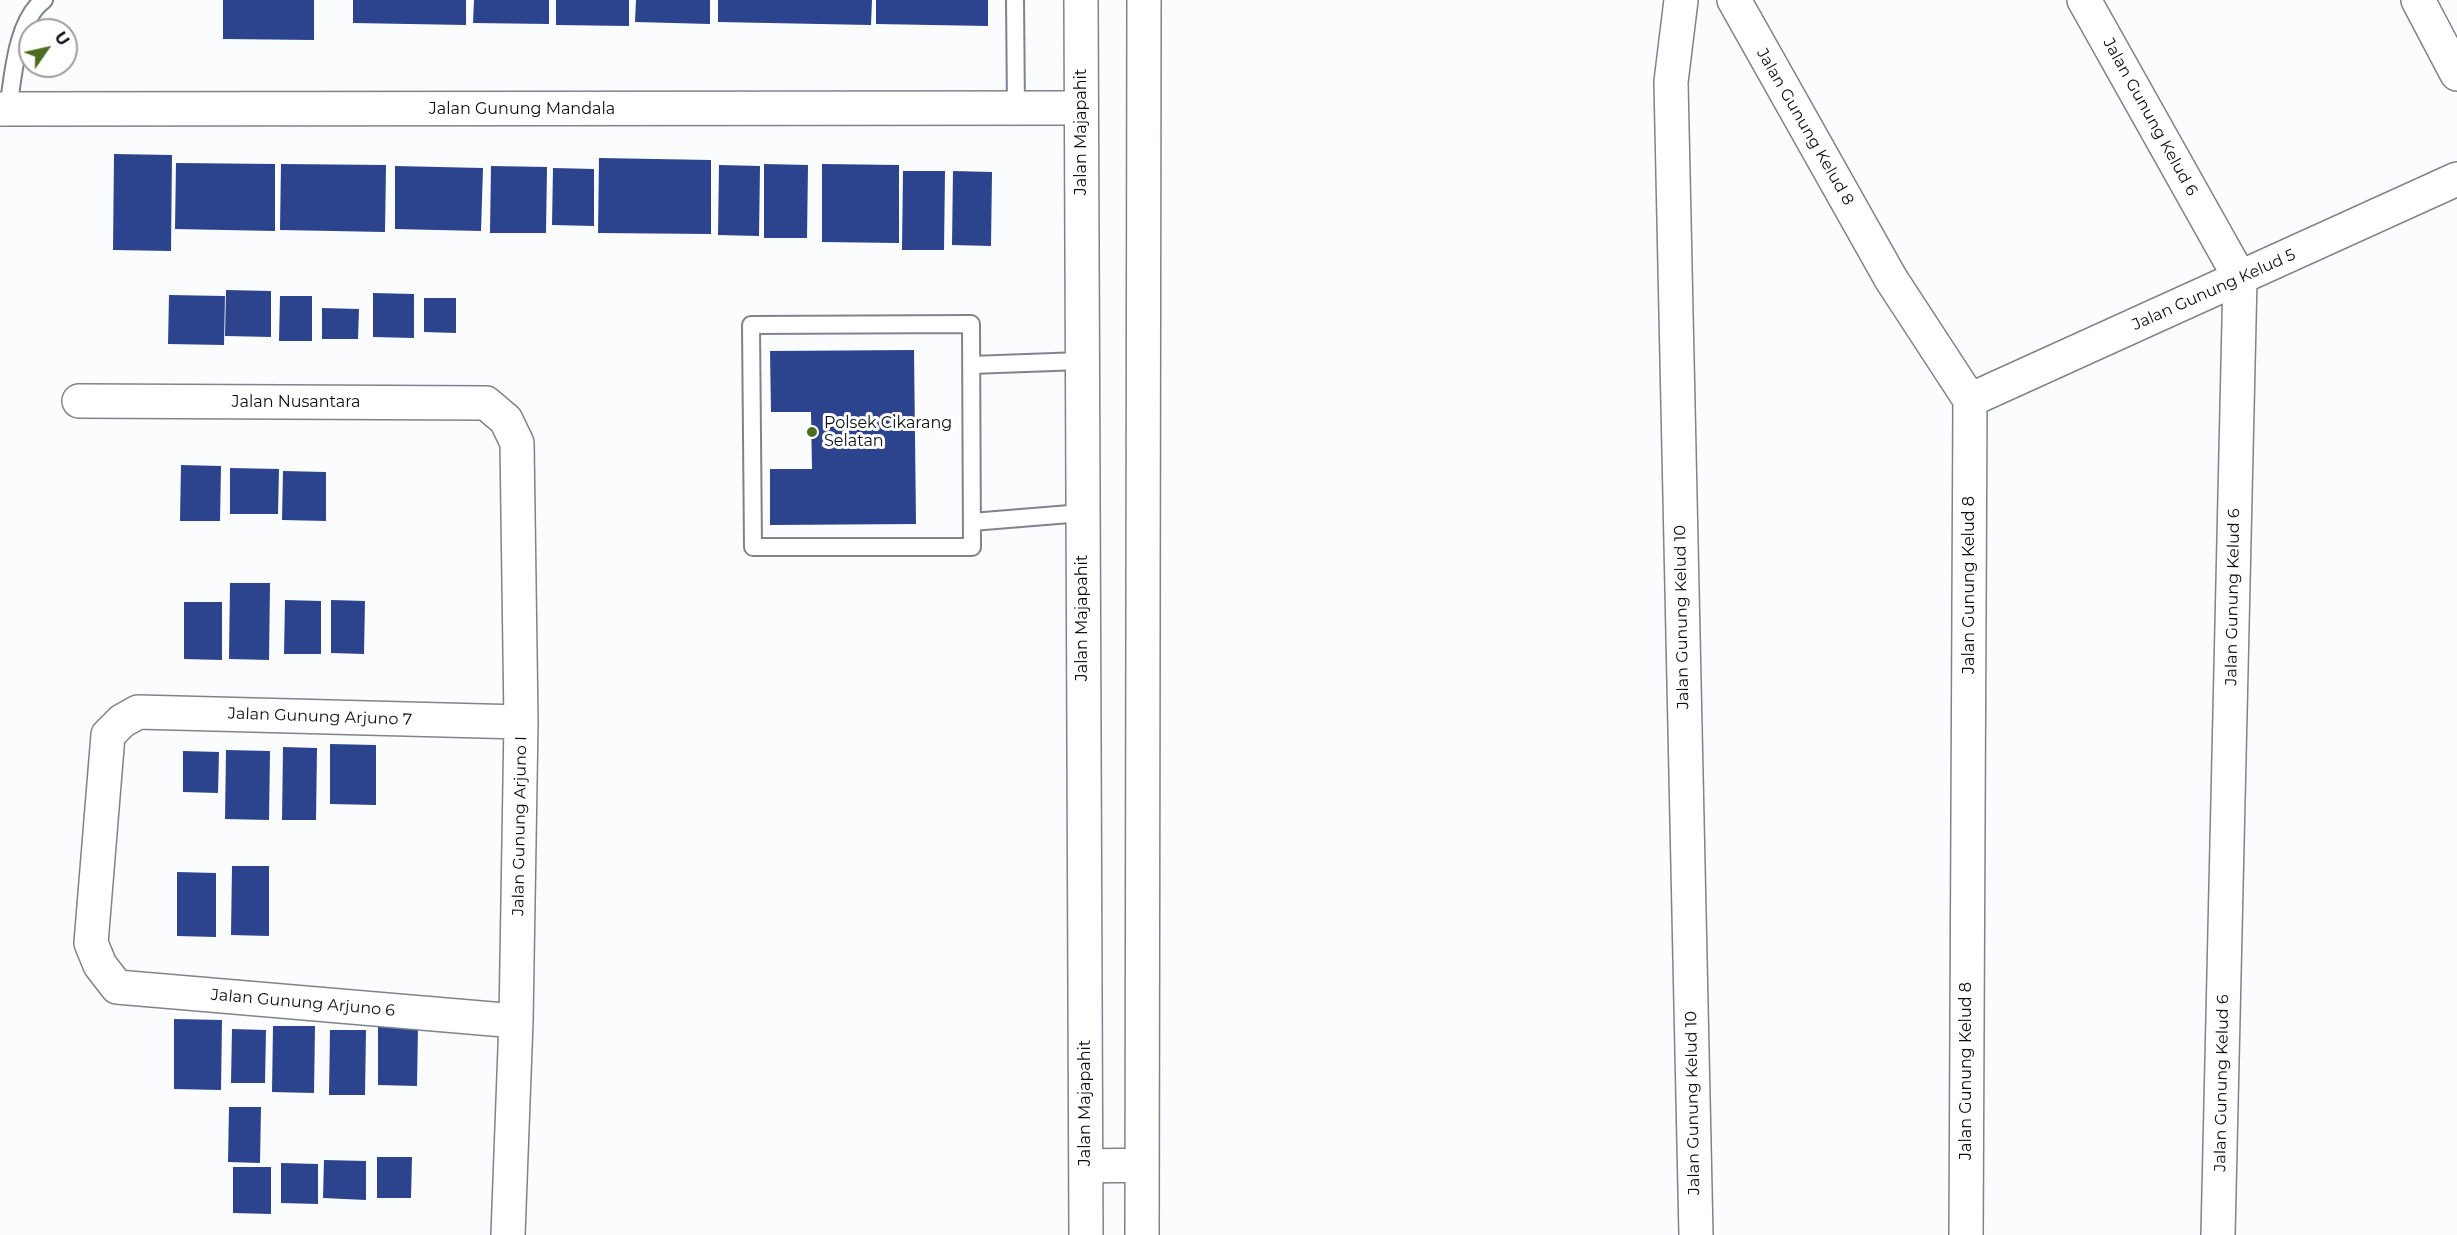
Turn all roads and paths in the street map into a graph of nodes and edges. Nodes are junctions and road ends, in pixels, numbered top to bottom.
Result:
1 (44, 0) edge
2 (1015, 0) edge
3 (1081, 0) edge
4 (1144, 0) edge
5 (1681, 0) edge
6 (1734, 0) edge
7 (2084, 0) edge
8 (2418, 0) edge
9 (2457, 74) edge
10 (1030, 108) junction
11 (1081, 108) junction
12 (4, 110) edge
13 (2457, 179) edge
14 (2240, 278) junction
15 (1081, 361) junction
16 (971, 365) junction
17 (1970, 400) junction
18 (79, 402) dead end
19 (506, 420) joint
20 (1082, 513) junction
21 (972, 522) junction
22 (522, 722) junction
23 (100, 965) joint
24 (516, 1021) junction
25 (1141, 1165) junction
26 (1086, 1166) junction
27 (508, 1235) edge
28 (1086, 1235) edge
29 (1142, 1235) edge
30 (1696, 1235) edge
31 (1966, 1235) edge
32 (2218, 1235) edge

1 - 12 lane
2 - 10 lane
3 - 11 street, Jalan Majapahit
4 - 25 street
5 - 30 street, Jalan Gunung Kelud 10
6 - 17 street, Jalan Gunung Kelud 8
7 - 14 street, Jalan Gunung Kelud 6
8 - 9 street
10 - 11 street, Jalan Gunung Mandala
10 - 12 street, Jalan Gunung Mandala
11 - 15 street, Jalan Majapahit
13 - 14 street, Jalan Gunung Kelud 5
14 - 17 street, Jalan Gunung Kelud 5
14 - 32 street, Jalan Gunung Kelud 6
15 - 16 lane
15 - 20 street, Jalan Majapahit
16 - 21 lane
16 - 21 lane
17 - 31 street, Jalan Gunung Kelud 8
18 - 19 street, Jalan Nusantara
19 - 22 street, Jalan Gunung Arjuno I
20 - 21 lane
20 - 26 street, Jalan Majapahit
22 - 23 street, Jalan Gunung Arjuno 7
22 - 24 street, Jalan Gunung Arjuno I
23 - 24 street, Jalan Gunung Arjuno 6
24 - 27 street, Jalan Gunung Arjuno I
25 - 26 street
25 - 29 street
26 - 28 street, Jalan Majapahit

